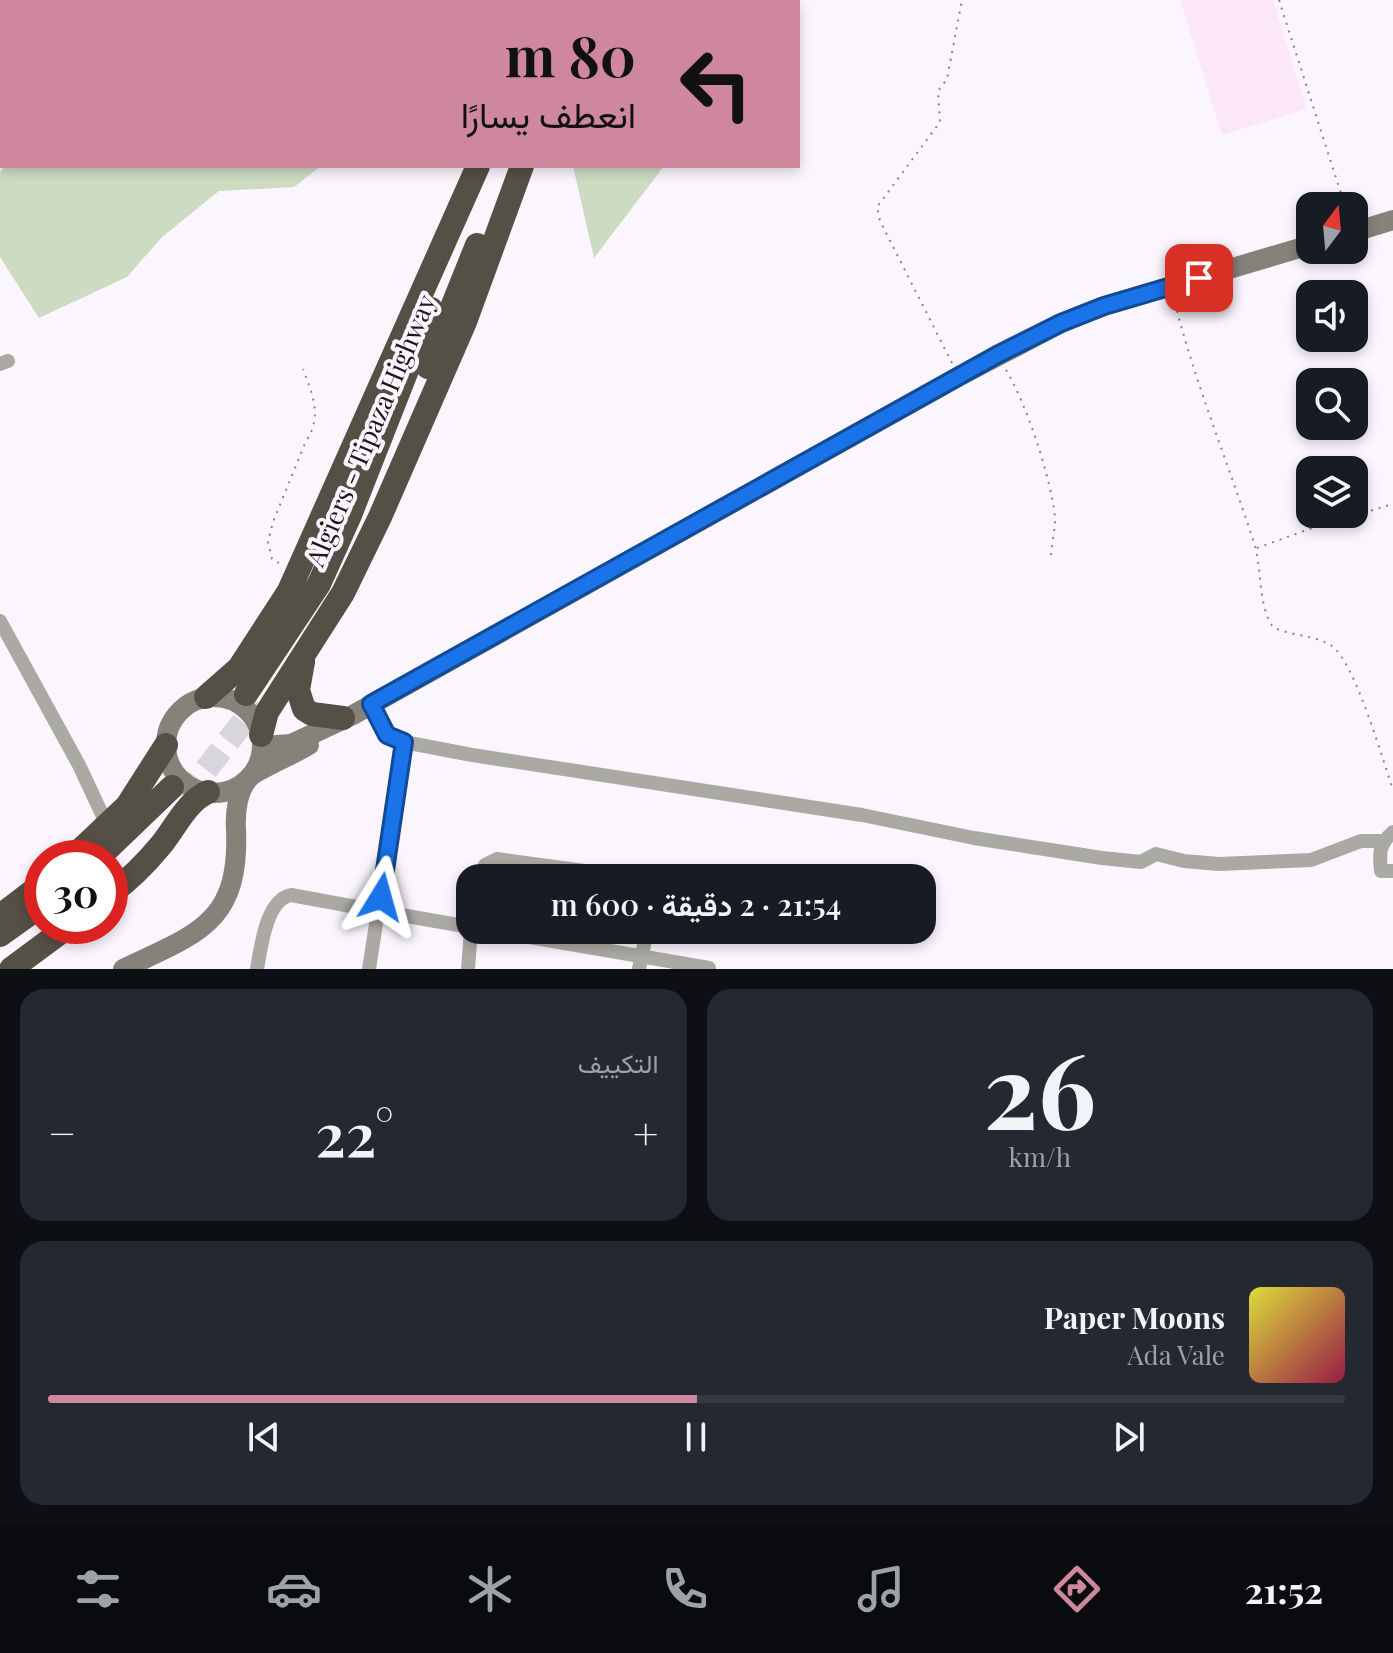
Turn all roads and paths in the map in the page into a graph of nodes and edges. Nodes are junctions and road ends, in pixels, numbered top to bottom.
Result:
1 (962, 0) edge
2 (1279, 0) edge
3 (477, 168) edge
4 (488, 168) edge
5 (508, 168) edge
6 (521, 168) edge
7 (1341, 192) edge
8 (1393, 220) edge
9 (1368, 228) edge
10 (1296, 249) edge
11 (1171, 286) junction
12 (997, 355) junction
13 (303, 369) dead end
14 (958, 377) junction
15 (1393, 504) edge
16 (1256, 549) junction
17 (1051, 556) dead end
18 (298, 572) junction
19 (0, 621) edge
20 (308, 649) junction
21 (206, 697) junction
22 (371, 704) junction
23 (347, 717) junction
24 (262, 740) junction
25 (404, 742) junction
26 (166, 745) junction
27 (249, 777) junction
28 (1393, 790) edge
29 (188, 792) junction
30 (107, 825) junction
31 (1388, 837) edge
32 (91, 840) edge
33 (123, 840) edge
34 (128, 857) edge
35 (487, 864) edge
36 (534, 864) edge
37 (1393, 871) edge
38 (233, 875) junction
39 (128, 877) edge
40 (24, 898) edge
41 (378, 911) junction
42 (0, 916) edge
43 (24, 918) edge
44 (456, 925) edge
45 (0, 935) edge
46 (24, 944) edge
47 (45, 944) edge
48 (470, 944) edge
49 (553, 944) edge
50 (0, 960) edge
51 (640, 963) edge
52 (709, 968) edge
53 (11, 969) edge
54 (123, 969) edge
55 (257, 969) edge
56 (369, 969) edge
57 (468, 969) edge

1 - 14 path
2 - 7 path
3 - 18 highway
4 - 5 highway, Algiers - Tipaza Highway
6 - 20 highway
8 - 9 main road
10 - 11 main road
11 - 12 main road
11 - 16 path
12 - 14 main road
12 - 17 path
13 - 18 path
14 - 22 main road
15 - 16 path
16 - 28 path
18 - 21 highway
19 - 30 street
20 - 23 highway
20 - 24 highway
21 - 24 main road
21 - 26 main road
22 - 23 main road
22 - 25 street
23 - 24 main road
23 - 27 main road
24 - 27 main road
25 - 31 street
25 - 41 street
26 - 29 main road
26 - 30 highway
27 - 29 main road
27 - 38 main road
29 - 33 highway
29 - 34 highway
29 - 38 main road
29 - 39 highway
30 - 32 highway
31 - 37 street
35 - 36 street
38 - 54 main road
40 - 42 highway
41 - 44 street
41 - 55 street
41 - 56 street
43 - 45 highway
46 - 50 highway
47 - 53 highway
48 - 57 street
49 - 51 street
51 - 52 street

